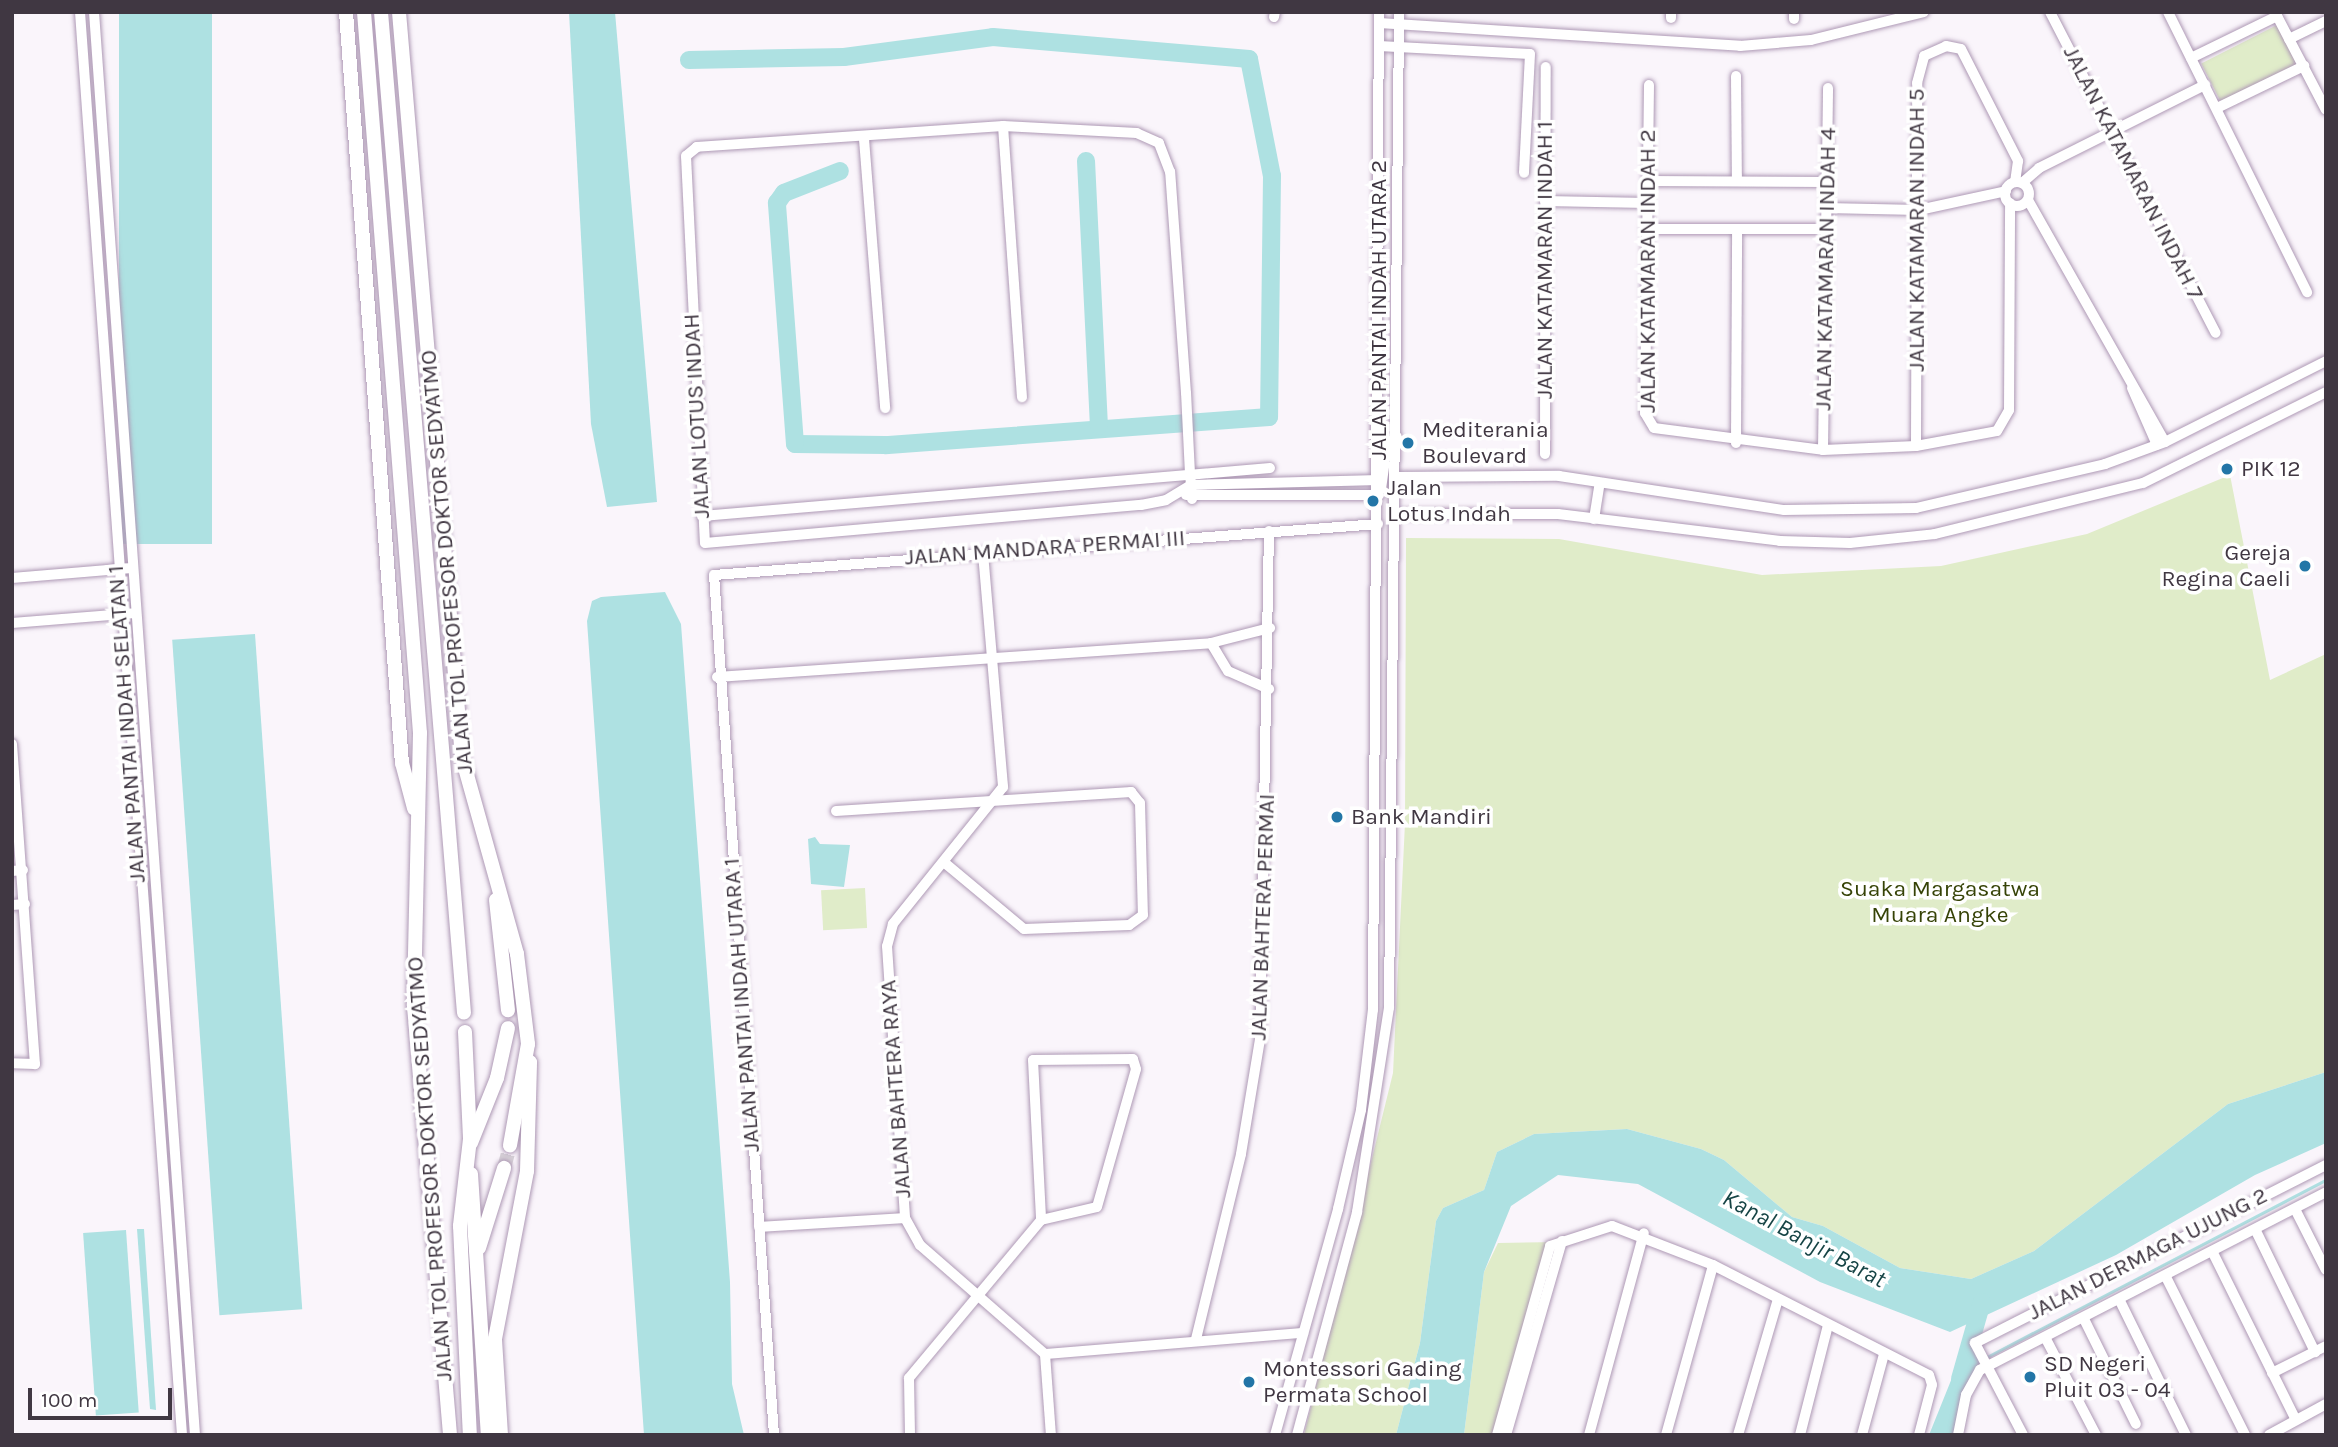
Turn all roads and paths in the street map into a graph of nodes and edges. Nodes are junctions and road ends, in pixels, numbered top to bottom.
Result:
1 (80, 12) edge
2 (94, 12) edge
3 (346, 12) edge
4 (364, 12) edge
5 (381, 12) edge
6 (400, 12) edge
7 (1399, 12) edge
8 (1924, 12) edge
9 (2050, 12) edge
10 (2168, 12) edge
11 (2276, 14) edge
12 (1379, 18) edge
13 (2326, 21) edge
14 (1399, 24) junction
15 (2289, 39) junction
16 (1379, 46) junction
17 (1399, 47) junction
18 (2191, 58) junction
19 (1546, 66) dead end
20 (2304, 66) junction
21 (1736, 76) dead end
22 (1649, 85) dead end
23 (2204, 85) junction
24 (1828, 88) dead end
25 (2217, 108) junction
26 (2326, 110) edge
27 (1003, 126) junction
28 (2112, 130) junction
29 (864, 139) junction
30 (1524, 173) dead end
31 (1648, 181) junction
32 (1737, 181) junction
33 (1825, 182) junction
34 (2018, 182) junction
35 (2006, 191) junction
36 (2028, 200) junction
37 (1545, 201) junction
38 (1647, 203) junction
39 (2010, 203) junction
40 (1825, 208) junction
41 (1919, 209) junction
42 (1646, 229) junction
43 (1825, 229) junction
44 (1737, 231) junction
45 (2307, 292) dead end
46 (2216, 333) dead end
47 (2326, 361) edge
48 (2326, 392) edge
49 (1022, 397) dead end
50 (885, 408) dead end
51 (1397, 436) junction
52 (1736, 443) junction
53 (2161, 443) junction
54 (1916, 446) junction
55 (1824, 450) junction
56 (1545, 454) dead end
57 (1270, 468) dead end
58 (1397, 477) junction
59 (1190, 479) junction
60 (1379, 480) junction
61 (1600, 483) junction
62 (1378, 495) junction
63 (1187, 496) junction
64 (1398, 514) junction
65 (702, 516) junction
66 (1594, 519) junction
67 (1378, 524) junction
68 (1269, 531) junction
69 (983, 553) junction
70 (132, 568) junction
71 (116, 569) junction
72 (714, 575) joint
73 (12, 578) edge
74 (135, 613) junction
75 (118, 615) junction
76 (12, 623) edge
77 (1270, 628) junction
78 (1211, 643) junction
79 (992, 661) junction
80 (717, 677) junction
81 (1269, 689) junction
82 (12, 744) edge
83 (998, 801) junction
84 (836, 811) dead end
85 (418, 819) junction
86 (946, 864) junction
87 (18, 871) edge
88 (492, 871) junction
89 (25, 904) junction
90 (12, 905) edge
91 (508, 1010) dead end
92 (464, 1013) dead end
93 (508, 1028) dead end
94 (465, 1032) dead end
95 (528, 1044) junction
96 (12, 1063) edge
97 (510, 1145) tunnel mouth
98 (468, 1148) junction
99 (2326, 1165) edge
100 (504, 1168) tunnel mouth
101 (2326, 1192) edge
102 (2295, 1209) junction
103 (905, 1218) junction
104 (1041, 1220) junction
105 (758, 1227) junction
106 (2256, 1231) junction
107 (1644, 1233) junction
108 (2213, 1253) junction
109 (476, 1256) junction
110 (1713, 1265) junction
111 (1548, 1269) junction
112 (2326, 1270) edge
113 (2166, 1277) junction
114 (976, 1298) junction
115 (1778, 1299) junction
116 (2120, 1301) junction
117 (2084, 1319) junction
118 (1828, 1325) junction
119 (1303, 1334) junction
120 (1196, 1339) junction
121 (2046, 1339) junction
122 (2326, 1346) edge
123 (2315, 1352) junction
124 (1045, 1354) junction
125 (1884, 1354) junction
126 (1986, 1365) junction
127 (2272, 1373) junction
128 (2326, 1404) edge
129 (2295, 1420) junction
130 (2136, 1424) dead end
131 (182, 1435) edge
132 (195, 1435) edge
133 (450, 1435) edge
134 (470, 1435) edge
135 (488, 1435) edge
136 (501, 1435) edge
137 (774, 1435) edge
138 (910, 1435) edge
139 (1051, 1435) edge
140 (1275, 1435) edge
141 (1297, 1435) edge
142 (1497, 1435) edge
143 (1506, 1435) edge
144 (1589, 1435) edge
145 (1666, 1435) edge
146 (1738, 1435) edge
147 (1800, 1435) edge
148 (1862, 1435) edge
149 (1919, 1435) edge
150 (1958, 1435) edge
151 (2023, 1435) edge
152 (2096, 1435) edge
153 (2186, 1435) edge
154 (2245, 1435) edge
155 (2269, 1435) edge

1 - 71 street, JALAN PANTAI INDAH SELATAN 1
2 - 70 street, JALAN PANTAI INDAH SELATAN 1
3 - 85 highway, JALAN TOL PROFESOR DOKTOR SEDYATMO
4 - 85 highway, JALAN TOL PROFESOR DOKTOR SEDYATMO
5 - 92 highway, JALAN TOL PROFESOR DOKTOR SEDYATMO
6 - 88 highway, JALAN TOL PROFESOR DOKTOR SEDYATMO
7 - 14 street, JALAN PANTAI INDAH UTARA 2
8 - 14 street
9 - 28 street, JALAN KATAMARAN INDAH 7
10 - 18 street
11 - 15 street
11 - 18 street
12 - 14 street
12 - 16 street, JALAN PANTAI INDAH UTARA 2
13 - 15 street
14 - 17 street, JALAN PANTAI INDAH UTARA 2
15 - 20 street
16 - 17 street, JALAN KATAMARAN INDAH 1
16 - 60 street, JALAN PANTAI INDAH UTARA 2
17 - 30 street, JALAN KATAMARAN INDAH 1
17 - 51 street, JALAN PANTAI INDAH UTARA 2
18 - 23 street
19 - 37 street, JALAN KATAMARAN INDAH 1
20 - 25 street
20 - 26 street
21 - 32 street
22 - 31 street, JALAN KATAMARAN INDAH 2
23 - 25 street
23 - 28 street
24 - 33 street, JALAN KATAMARAN INDAH 4
25 - 45 street
27 - 29 street, JALAN LOTUS INDAH
27 - 49 street
27 - 59 street, JALAN LOTUS INDAH
28 - 34 street
28 - 46 street, JALAN KATAMARAN INDAH 7
29 - 50 street
29 - 65 street, JALAN LOTUS INDAH
31 - 32 street
31 - 38 street, JALAN KATAMARAN INDAH 2
32 - 33 street
33 - 40 street, JALAN KATAMARAN INDAH 4
34 - 35 street
34 - 36 street
34 - 41 street, JALAN KATAMARAN INDAH 5
35 - 39 street
35 - 41 street
36 - 39 street
36 - 53 street
37 - 38 street
37 - 56 street, JALAN KATAMARAN INDAH 1
38 - 42 street, JALAN KATAMARAN INDAH 2
39 - 54 street, JALAN KATAMARAN INDAH 2
40 - 41 street
40 - 43 street, JALAN KATAMARAN INDAH 4
41 - 54 street, JALAN KATAMARAN INDAH 5
42 - 44 street
42 - 52 street, JALAN KATAMARAN INDAH 2
43 - 44 street
43 - 55 street, JALAN KATAMARAN INDAH 4
44 - 52 street
47 - 53 street
48 - 66 street
51 - 58 street, JALAN PANTAI INDAH UTARA 2
51 - 62 street
52 - 55 street, JALAN KATAMARAN INDAH 2
53 - 61 street
54 - 55 street, JALAN KATAMARAN INDAH 2
57 - 59 street
58 - 61 street
58 - 64 street, JALAN PANTAI INDAH UTARA 2
59 - 60 street
59 - 63 street, JALAN LOTUS INDAH
59 - 65 street
60 - 62 street, JALAN PANTAI INDAH UTARA 2
61 - 66 street
62 - 63 street, JALAN LOTUS INDAH
62 - 67 street, JALAN PANTAI INDAH UTARA 2
63 - 65 street, JALAN LOTUS INDAH
64 - 66 street
64 - 141 street, JALAN PANTAI INDAH UTARA 2
67 - 68 street, JALAN MANDARA PERMAI III
67 - 119 street, JALAN PANTAI INDAH UTARA 2
68 - 69 street, JALAN MANDARA PERMAI III
68 - 77 street, JALAN BAHTERA PERMAI
69 - 72 street, JALAN MANDARA PERMAI III
69 - 79 street
70 - 71 street
70 - 74 street, JALAN PANTAI INDAH SELATAN 1
71 - 73 street
71 - 75 street, JALAN PANTAI INDAH SELATAN 1
72 - 80 street, JALAN PANTAI INDAH UTARA 1
74 - 75 street
74 - 132 street, JALAN PANTAI INDAH SELATAN 1
75 - 76 street
75 - 131 street, JALAN PANTAI INDAH SELATAN 1
77 - 78 street
77 - 81 street, JALAN BAHTERA PERMAI
78 - 79 street
78 - 81 street
79 - 80 street
79 - 83 street
80 - 105 street, JALAN PANTAI INDAH UTARA 1
81 - 120 street, JALAN BAHTERA PERMAI
82 - 87 street
83 - 84 street
83 - 86 street, JALAN BAHTERA RAYA
83 - 86 street
85 - 133 highway, JALAN TOL PROFESOR DOKTOR SEDYATMO
86 - 103 street, JALAN BAHTERA RAYA
87 - 89 street
88 - 91 highway
88 - 95 highway, JALAN TOL PROFESOR DOKTOR SEDYATMO
89 - 90 street
89 - 96 street
93 - 98 highway
94 - 98 highway, JALAN TOL PROFESOR DOKTOR SEDYATMO
95 - 97 highway, JALAN TOL PROFESOR DOKTOR SEDYATMO
95 - 136 highway
98 - 109 highway, JALAN TOL PROFESOR DOKTOR SEDYATMO
98 - 134 highway, JALAN TOL PROFESOR DOKTOR SEDYATMO
99 - 126 street, JALAN DERMAGA UJUNG 2
100 - 109 highway, JALAN TOL PROFESOR DOKTOR SEDYATMO
101 - 102 street
102 - 106 street
102 - 112 street
103 - 105 street
103 - 114 street, JALAN BAHTERA RAYA
104 - 104 street
104 - 114 street
105 - 137 street, JALAN PANTAI INDAH UTARA 1
106 - 108 street
106 - 123 street
107 - 110 street
107 - 111 street
107 - 144 street
108 - 113 street
108 - 127 street
109 - 135 highway, JALAN TOL PROFESOR DOKTOR SEDYATMO
110 - 115 street
110 - 145 street
111 - 142 street
111 - 143 street
113 - 116 street
113 - 154 street
114 - 124 street, JALAN BAHTERA RAYA
114 - 138 street
115 - 118 street
115 - 146 street
116 - 117 street
116 - 153 street
117 - 121 street
117 - 130 street
118 - 125 street
118 - 147 street
119 - 120 street
119 - 140 street, JALAN PANTAI INDAH UTARA 2
120 - 124 street
121 - 126 street
121 - 152 street
122 - 123 street
123 - 127 street
124 - 139 street
125 - 148 street
125 - 149 street
126 - 150 street
126 - 151 street
127 - 129 street
128 - 129 street
129 - 155 street

